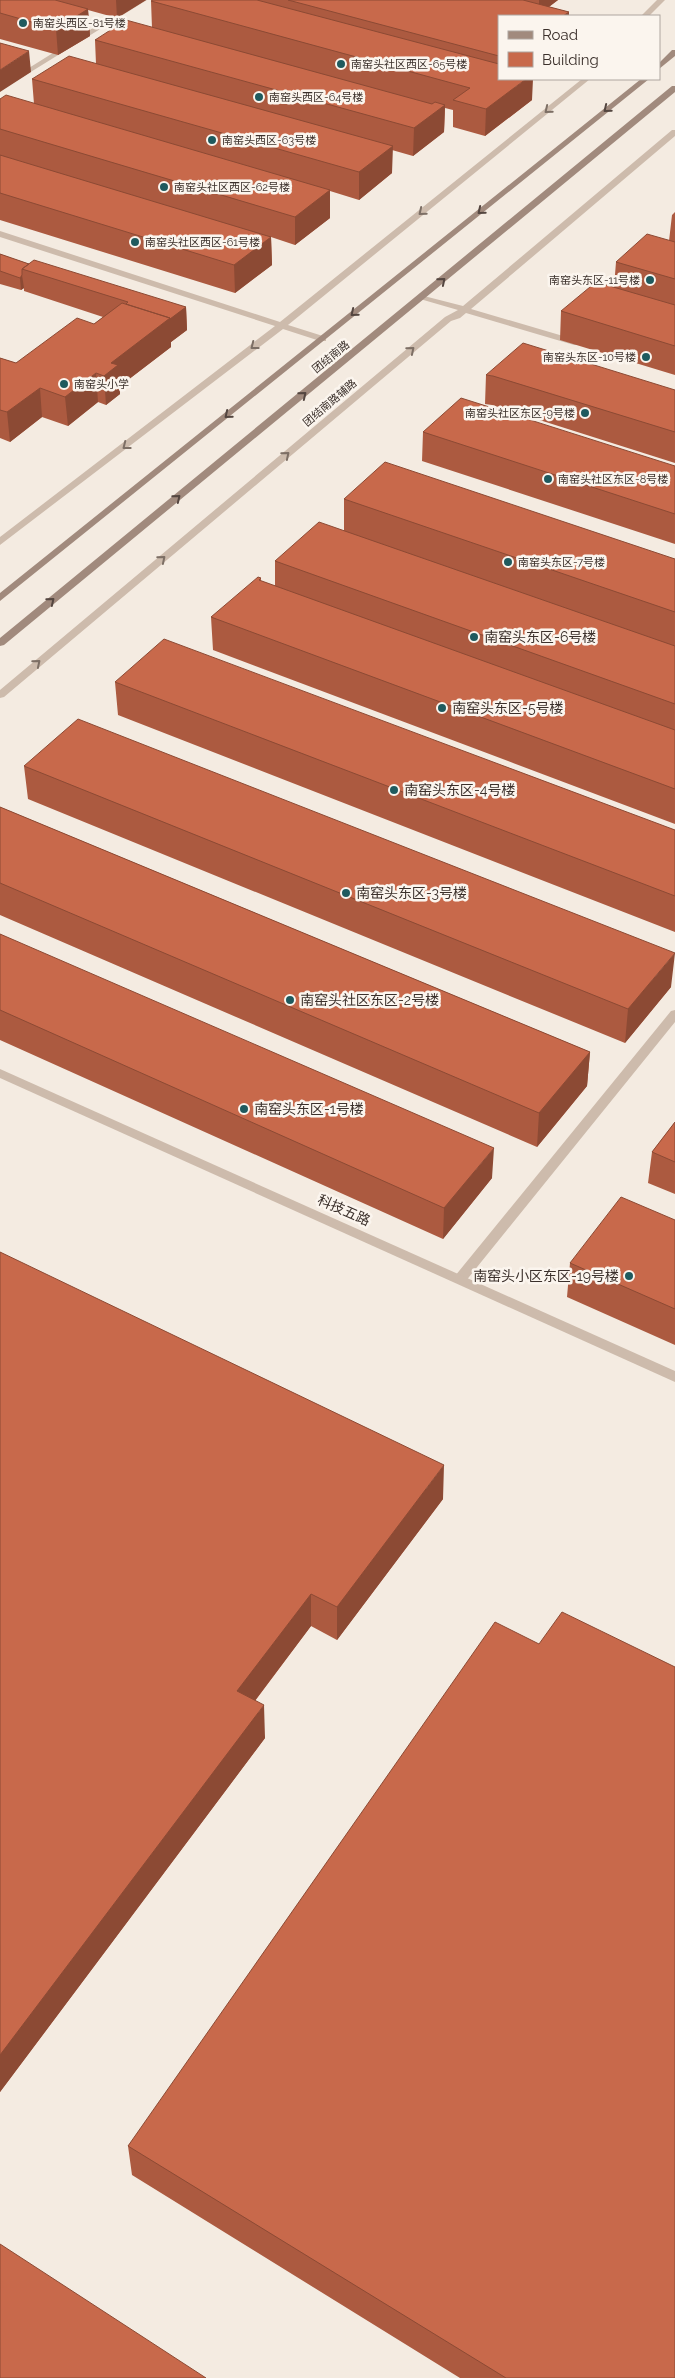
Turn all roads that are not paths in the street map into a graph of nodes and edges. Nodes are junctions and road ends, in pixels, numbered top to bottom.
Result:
1 (143, 0) edge
2 (661, 0) edge
3 (646, 15) edge
4 (675, 52) edge
5 (660, 66) edge
6 (585, 80) edge
7 (644, 80) edge
8 (675, 88) edge
9 (0, 89) edge
10 (675, 132) edge
11 (0, 234) edge
12 (424, 297) junction
13 (465, 309) junction
14 (281, 326) junction
15 (323, 339) junction
16 (589, 347) edge
17 (0, 542) edge
18 (0, 598) edge
19 (0, 643) edge
20 (0, 695) edge
21 (675, 1014) edge
22 (0, 1073) edge
23 (460, 1278) junction
24 (675, 1377) edge

1 - 9 street
2 - 3 street
4 - 5 main road
6 -> 14 street
7 -> 15 main road, 团结南路
12 -> 8 main road, 团结南路
10 - 13 street, 团结南路辅路
11 - 14 street
12 - 13 street
19 -> 12 main road, 团结南路
13 - 16 street
20 -> 13 street, 团结南路辅路
14 - 15 street
14 -> 17 street
15 -> 18 main road, 团结南路
21 - 23 street
22 - 23 street, 科技五路
23 - 24 street, 科技五路

